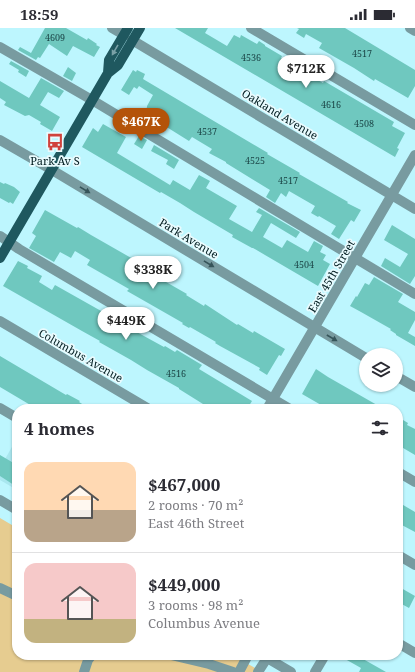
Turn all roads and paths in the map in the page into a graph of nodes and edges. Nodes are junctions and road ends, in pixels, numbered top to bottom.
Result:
1 (112, 28) edge
2 (140, 28) edge
3 (251, 28) edge
4 (410, 28) edge
5 (415, 31) edge
6 (128, 34) edge
7 (0, 47) edge
8 (92, 100) junction
9 (415, 125) edge
10 (0, 140) edge
11 (415, 155) edge
12 (52, 170) junction
13 (392, 196) junction
14 (415, 209) edge
15 (0, 236) edge
16 (10, 242) junction
17 (0, 258) edge
18 (355, 259) junction
19 (415, 294) edge
20 (0, 321) edge
21 (315, 328) junction
22 (359, 354) edge
23 (403, 380) edge
24 (415, 387) edge
25 (273, 399) junction
26 (141, 404) edge
27 (270, 404) edge
28 (282, 404) edge
29 (0, 408) edge
30 (12, 415) edge
31 (403, 475) edge
32 (415, 482) edge
33 (0, 500) edge
34 (12, 507) edge
35 (403, 558) edge
36 (415, 565) edge
37 (0, 588) edge
38 (12, 594) edge
39 (403, 646) edge
40 (415, 653) edge
41 (88, 660) edge
42 (192, 660) edge
43 (245, 660) edge
44 (262, 660) edge
45 (271, 660) edge
46 (322, 660) edge
47 (84, 672) edge
48 (233, 672) edge
49 (238, 672) edge
50 (258, 672) edge
51 (291, 672) edge
52 (316, 672) edge

1 - 6 street, Oakland Avenue
2 - 6 main road
3 - 9 street
4 - 5 street
6 - 8 main road
6 - 13 street, Oakland Avenue
7 - 8 street
8 - 12 main road
8 - 18 street
10 - 12 street, Park Avenue
11 - 13 street, East 45th Street
12 - 16 main road
12 -> 21 street, Park Avenue
13 - 14 street, Oakland Avenue
13 - 18 street, East 45th Street
15 - 16 street
16 - 17 main road
16 - 25 street
18 - 19 street
18 - 21 street, East 45th Street
20 - 26 street, Columbus Avenue
21 -> 22 street, Park Avenue
21 - 25 street, East 45th Street
23 - 24 street
25 - 27 street, East 45th Street
25 - 28 street
29 - 30 street
31 - 32 street
33 - 34 street
35 - 36 street
37 - 38 street
39 - 40 street
41 - 47 street
42 - 48 street
43 - 49 street
44 - 50 street
45 - 51 street
46 - 52 street

